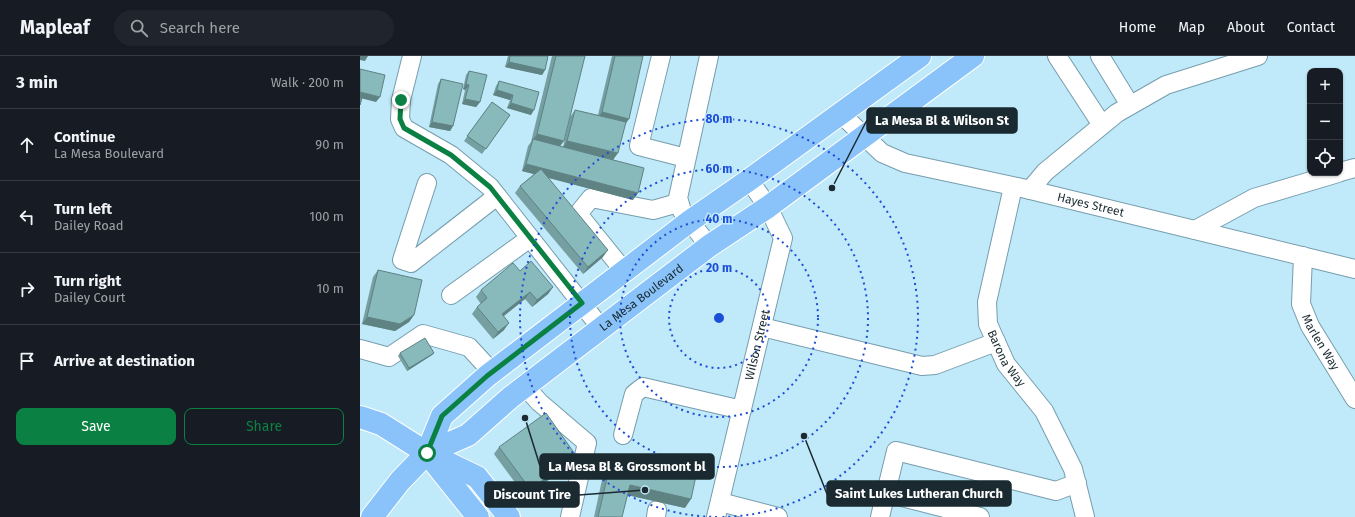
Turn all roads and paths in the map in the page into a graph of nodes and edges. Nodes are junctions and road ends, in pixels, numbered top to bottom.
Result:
1 (412, 56) edge
2 (661, 56) edge
3 (709, 56) edge
4 (920, 56) edge
5 (973, 56) edge
6 (1057, 56) edge
7 (1100, 56) edge
8 (1258, 56) edge
9 (1130, 105) junction
10 (841, 114) junction
11 (1102, 125) junction
12 (864, 136) junction
13 (686, 158) junction
14 (1355, 168) edge
15 (1343, 172) edge
16 (1329, 176) edge
17 (749, 180) junction
18 (427, 183) dead end
19 (1022, 188) junction
20 (497, 196) junction
21 (768, 207) junction
22 (684, 212) junction
23 (1195, 230) junction
24 (530, 238) junction
25 (709, 246) junction
26 (1304, 256) junction
27 (1355, 269) edge
28 (624, 271) junction
29 (451, 295) dead end
30 (582, 303) junction
31 (762, 327) junction
32 (601, 328) junction
33 (996, 342) junction
34 (360, 349) edge
35 (492, 372) junction
36 (525, 386) junction
37 (1355, 399) edge
38 (742, 410) junction
39 (360, 417) edge
40 (623, 436) dead end
41 (427, 453) junction
42 (1077, 483) junction
43 (886, 493) junction
44 (718, 510) edge
45 (372, 517) edge
46 (478, 517) edge
47 (509, 517) edge
48 (570, 517) edge
49 (778, 517) edge
50 (880, 517) edge
51 (980, 517) edge
52 (1085, 517) edge

1 - 20 street
2 - 13 street
3 - 13 street
4 - 10 main road, La Mesa Boulevard
5 - 12 main road, La Mesa Boulevard
6 - 11 street
7 - 9 street
8 - 9 street
9 - 11 street
10 - 12 street, Hayes Street
10 - 17 main road, La Mesa Boulevard
11 - 19 street
12 - 19 street, Hayes Street
12 - 21 main road, La Mesa Boulevard
13 - 22 street
14 - 15 street
16 - 23 street
17 - 21 street, Wilson Street
17 - 22 main road, La Mesa Boulevard
18 - 20 street
19 - 23 street, Hayes Street
19 - 33 street, Barona Way
20 - 24 street
21 - 25 main road, La Mesa Boulevard
21 - 31 street, Wilson Street
22 - 25 street
22 - 28 main road, La Mesa Boulevard
22 - 28 street
23 - 26 street, Hayes Street
24 - 29 street
24 - 30 street
25 - 32 main road, La Mesa Boulevard
26 - 27 street, Hayes Street
26 - 37 street, Marlen Way
28 - 30 main road, La Mesa Boulevard
30 - 32 street
30 - 35 main road, La Mesa Boulevard
31 - 33 street
31 - 38 street, Wilson Street
32 - 36 main road, La Mesa Boulevard
33 - 42 street, Barona Way
34 - 35 street
35 - 41 main road, La Mesa Boulevard
36 - 41 main road, La Mesa Boulevard
36 - 48 street
38 - 40 street
38 - 44 street, Wilson Street
39 - 41 main road
41 - 45 main road, La Mesa Boulevard
41 - 46 main road
41 - 47 main road
42 - 43 street
42 - 52 street, Barona Way
43 - 50 street
43 - 51 street
44 - 49 street

